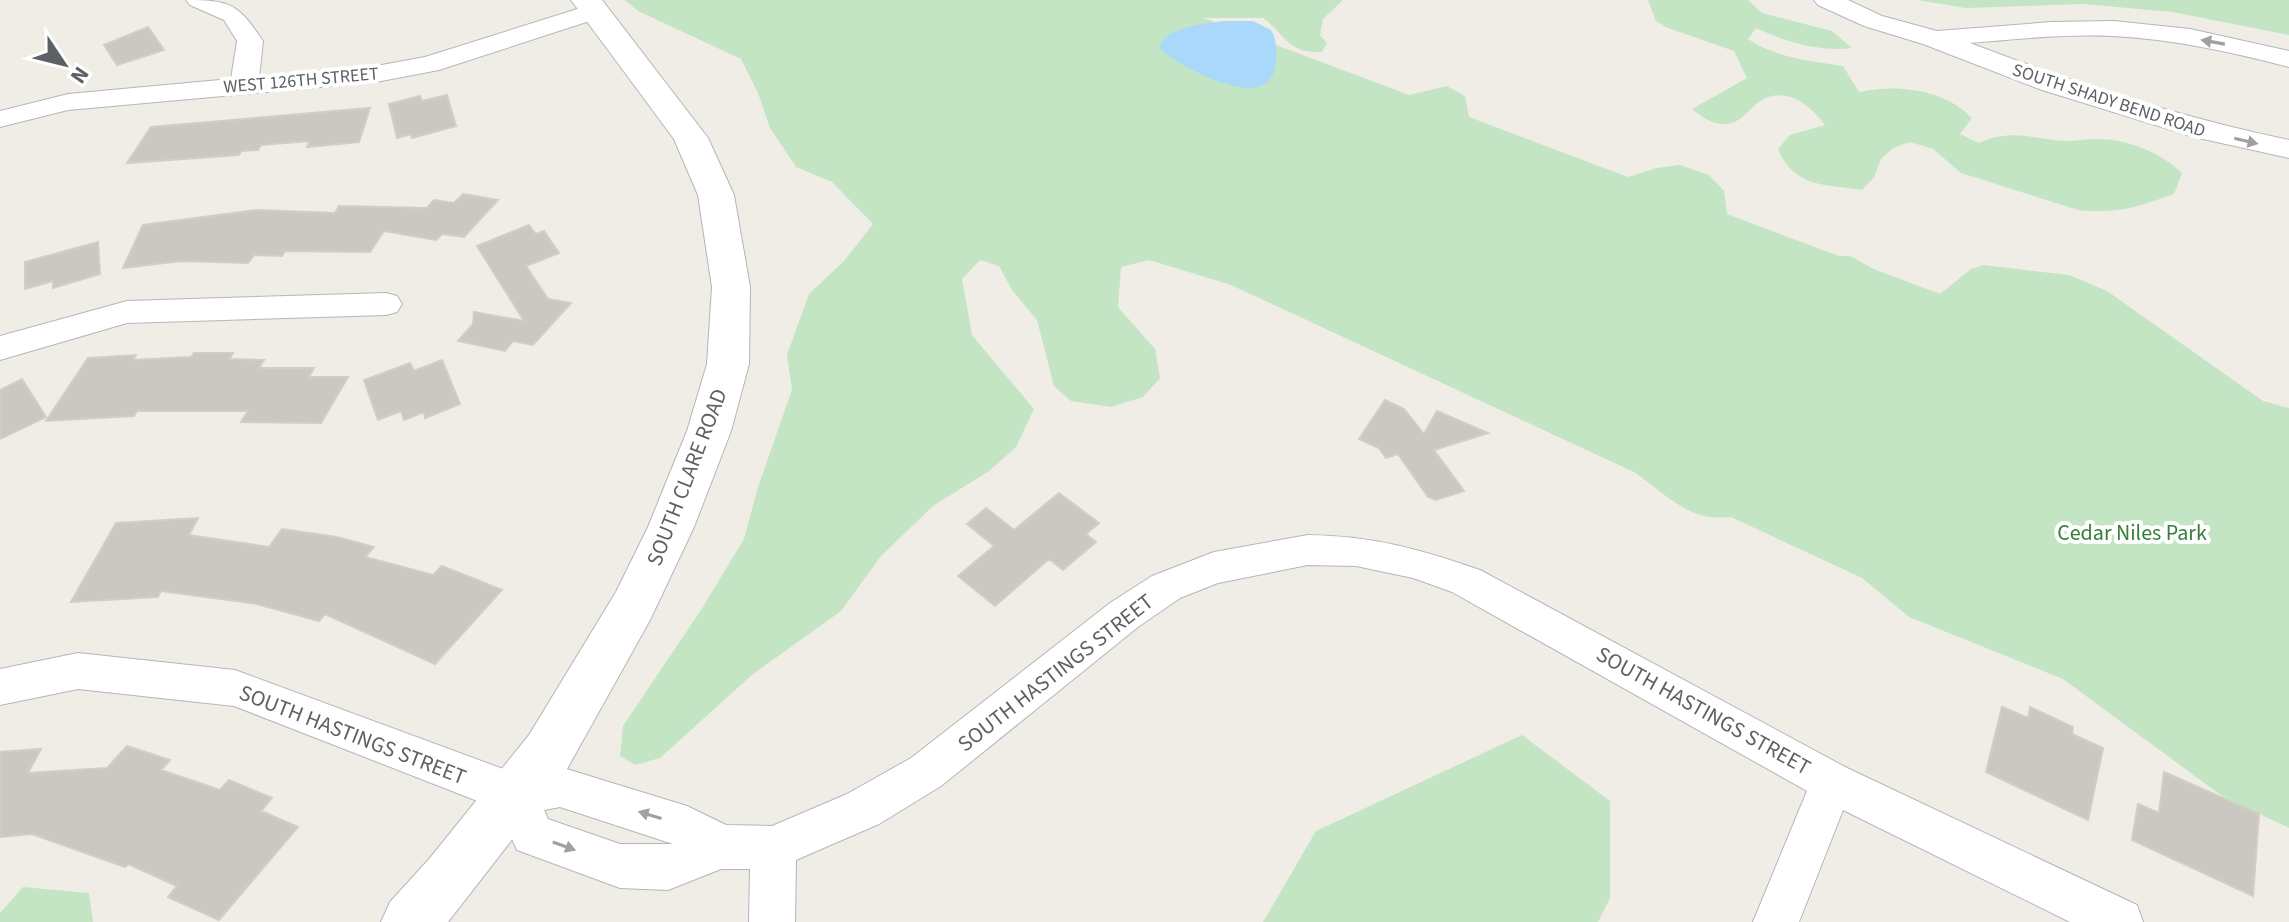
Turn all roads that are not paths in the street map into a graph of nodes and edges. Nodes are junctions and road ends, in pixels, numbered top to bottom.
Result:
1 (199, 0) edge
2 (1827, 0) edge
3 (591, 6) edge
4 (1932, 38) junction
5 (2289, 59) edge
6 (244, 86) junction
7 (0, 119) edge
8 (2289, 149) edge
9 (386, 304) dead end
10 (0, 348) edge
11 (0, 687) edge
12 (1832, 782) junction
13 (514, 794) junction
14 (773, 848) junction
15 (410, 922) edge
16 (772, 922) edge
17 (1776, 922) edge
18 (2120, 922) edge

1 - 6 street
2 - 4 street, SOUTH SHADY BEND ROAD
3 - 6 street, WEST 126TH STREET
3 - 13 street, SOUTH CLARE ROAD
5 -> 4 street, SOUTH SHADY BEND ROAD
4 -> 8 street, SOUTH SHADY BEND ROAD
6 - 7 street, WEST 126TH STREET
9 - 10 street
11 - 13 street, SOUTH HASTINGS STREET
12 - 14 street, SOUTH HASTINGS STREET
12 - 17 street, SOUTH HASTINGS STREET
12 - 18 street, SOUTH HASTINGS STREET
13 - 14 street, SOUTH HASTINGS STREET
13 - 15 street, SOUTH CLARE ROAD
14 - 16 street

